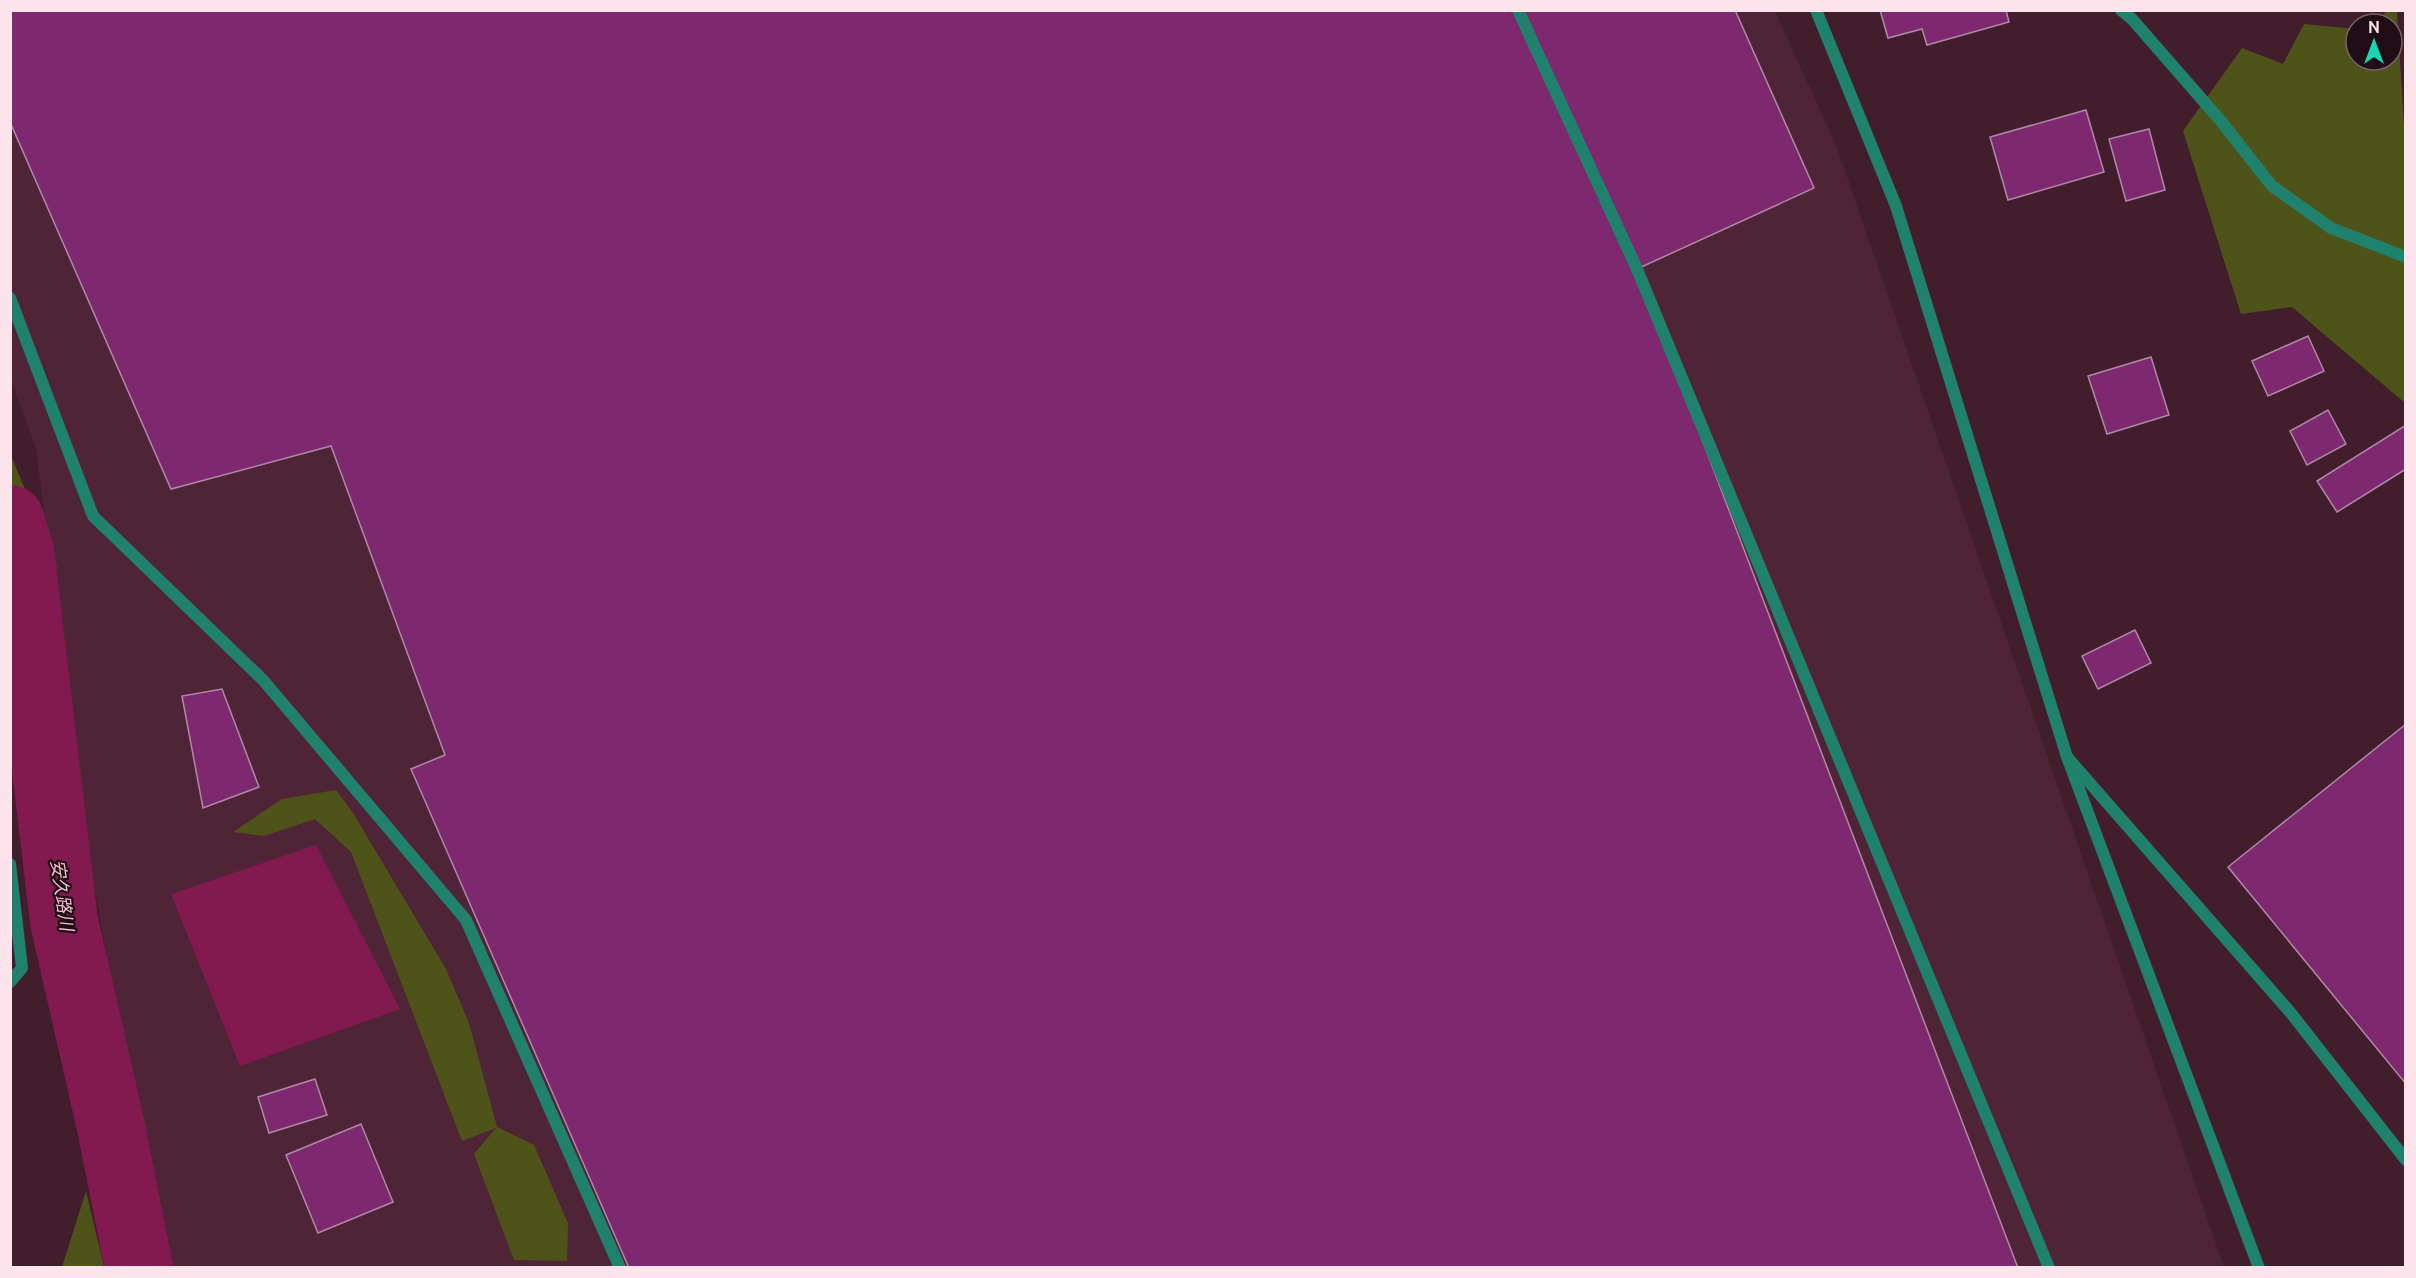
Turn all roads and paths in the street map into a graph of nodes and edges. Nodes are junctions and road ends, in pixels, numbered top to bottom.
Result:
1 (1518, 10) edge
2 (1816, 10) edge
3 (2121, 10) edge
4 (2406, 257) edge
5 (10, 298) edge
6 (2067, 757) junction
7 (10, 864) edge
8 (10, 982) edge
9 (2406, 1160) edge
10 (620, 1268) edge
11 (2049, 1268) edge
12 (2259, 1268) edge

1 - 11 street
2 - 6 street
3 - 4 street
5 - 10 street
6 - 9 street
6 - 12 street
7 - 8 street

